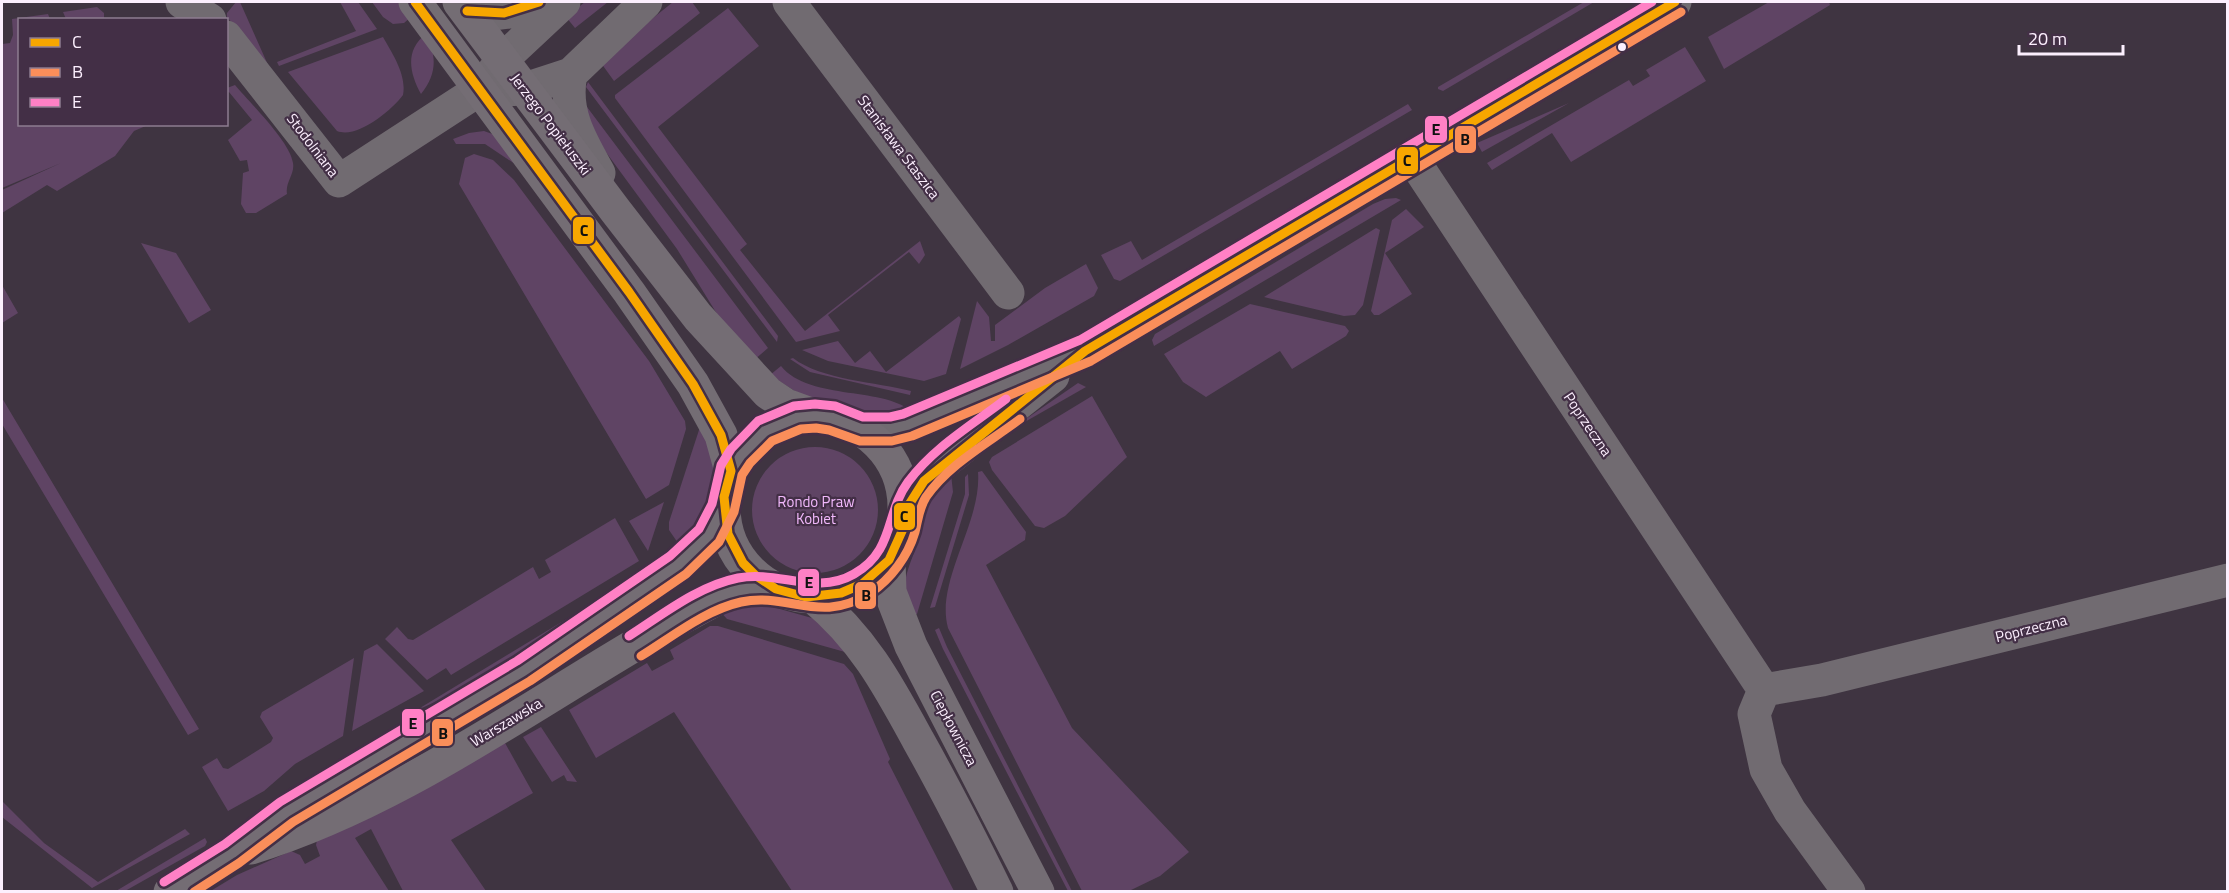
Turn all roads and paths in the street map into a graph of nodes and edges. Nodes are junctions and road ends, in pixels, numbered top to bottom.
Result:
1 (182, 2) edge
2 (415, 2) edge
3 (539, 2) edge
4 (564, 2) edge
5 (646, 2) edge
6 (789, 2) edge
7 (1675, 2) edge
8 (463, 6) edge
9 (207, 18) edge
10 (228, 40) edge
11 (503, 59) junction
12 (571, 74) junction
13 (525, 89) junction
14 (479, 90) junction
15 (1412, 158) junction
16 (643, 247) junction
17 (1008, 292) dead end
18 (1085, 351) junction
19 (816, 416) junction
20 (861, 429) junction
21 (731, 471) junction
22 (723, 508) junction
23 (905, 511) junction
24 (889, 560) junction
25 (2228, 580) edge
26 (776, 589) junction
27 (813, 597) junction
28 (1764, 690) junction
29 (232, 854) junction
30 (170, 891) edge
31 (997, 891) edge
32 (1038, 891) edge
33 (1849, 891) edge

1 - 9 street
2 - 14 main road
3 - 8 street
4 - 11 street
5 - 12 street
6 - 17 street, Stanisława Staszica
7 - 15 street
8 - 11 main road, Jerzego Popiełuszki
10 - 14 street, Stodolniana
11 - 13 main road, Jerzego Popiełuszki
11 - 14 street
12 - 13 street
12 - 16 street, Jerzego Popiełuszki
13 - 14 street
13 - 16 main road, Jerzego Popiełuszki
14 - 21 main road
15 - 18 street
15 - 28 street, Poprzeczna
16 - 19 main road, Jerzego Popiełuszki
18 - 20 street
18 - 23 street
19 - 20 main road
19 - 21 main road
20 - 23 main road
21 - 22 main road
22 - 26 main road
22 - 29 main road, Warszawska
23 - 24 main road
24 - 27 main road
24 - 32 main road, Ciepłownicza
25 - 28 street, Poprzeczna
26 - 27 main road
26 - 29 main road, Warszawska
27 - 31 main road
28 - 33 street
29 - 30 main road, Warszawska

